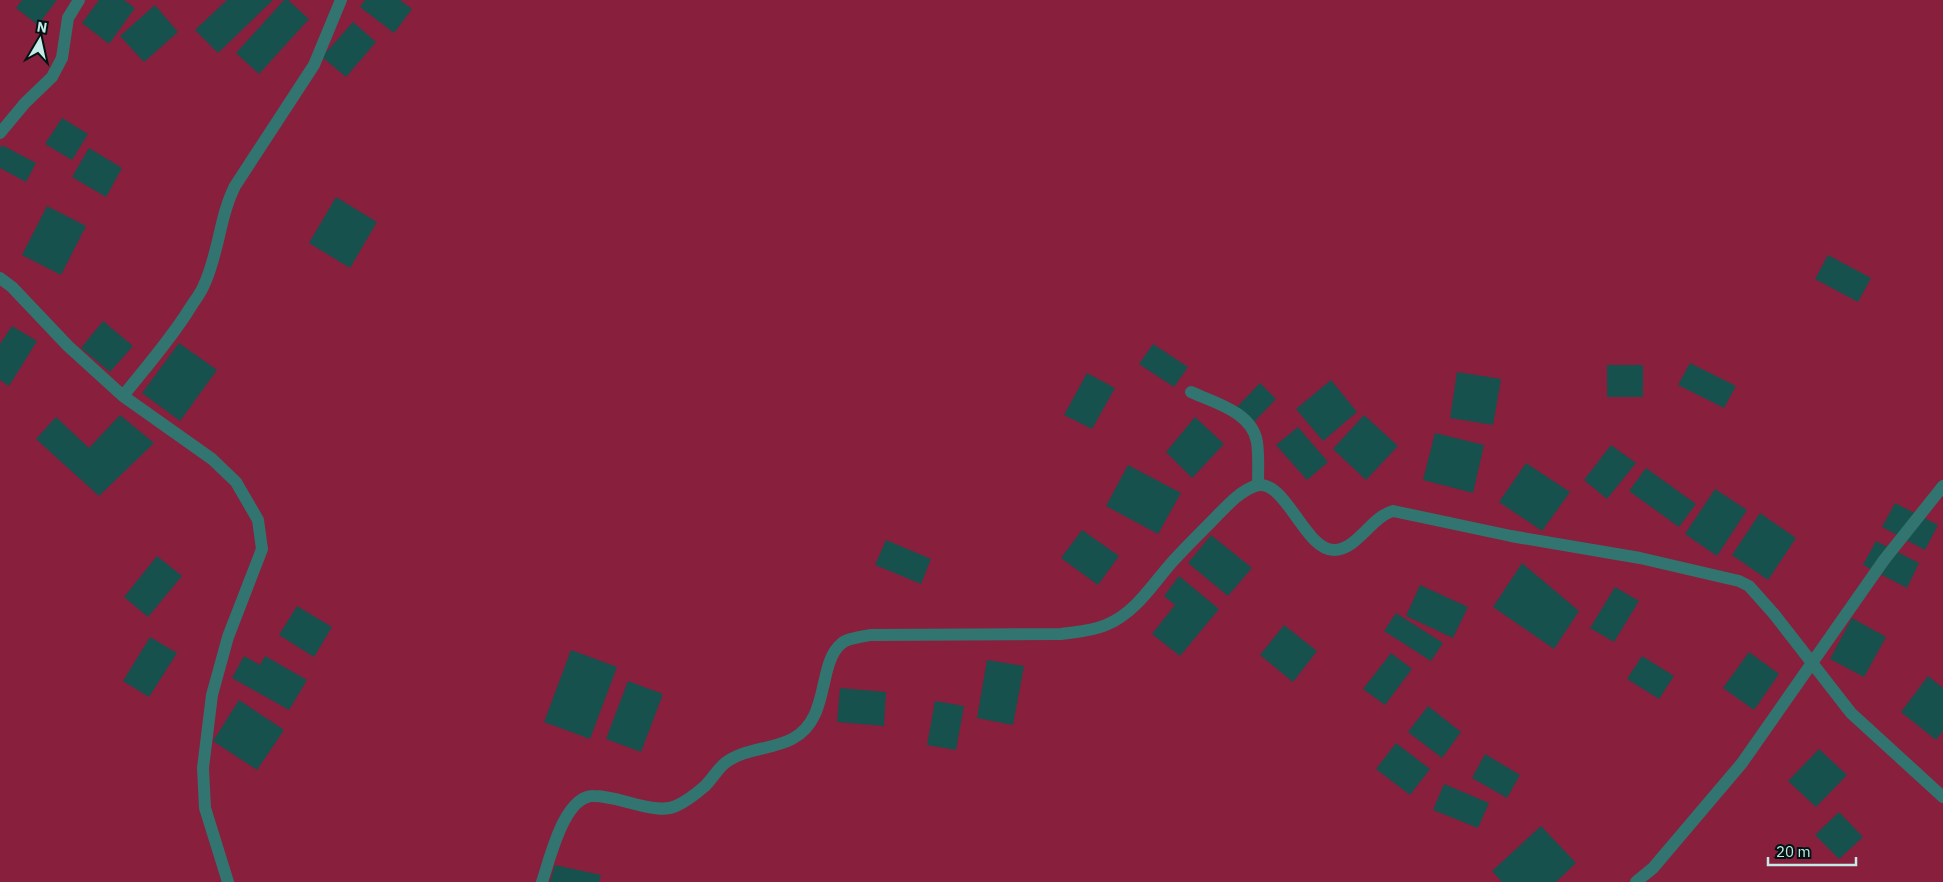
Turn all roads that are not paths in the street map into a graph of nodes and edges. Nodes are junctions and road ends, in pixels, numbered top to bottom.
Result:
1 (80, 0) edge
2 (341, 0) edge
3 (0, 133) edge
4 (0, 278) edge
5 (1191, 392) dead end
6 (123, 396) junction
7 (1258, 485) junction
8 (1943, 486) edge
9 (1813, 664) junction
10 (1943, 797) edge
11 (228, 882) edge
12 (542, 882) edge
13 (1636, 882) edge

1 - 3 street
2 - 6 street
4 - 6 street
5 - 7 street
6 - 11 street
7 - 9 street
7 - 12 street
8 - 9 street
9 - 10 street
9 - 13 street

